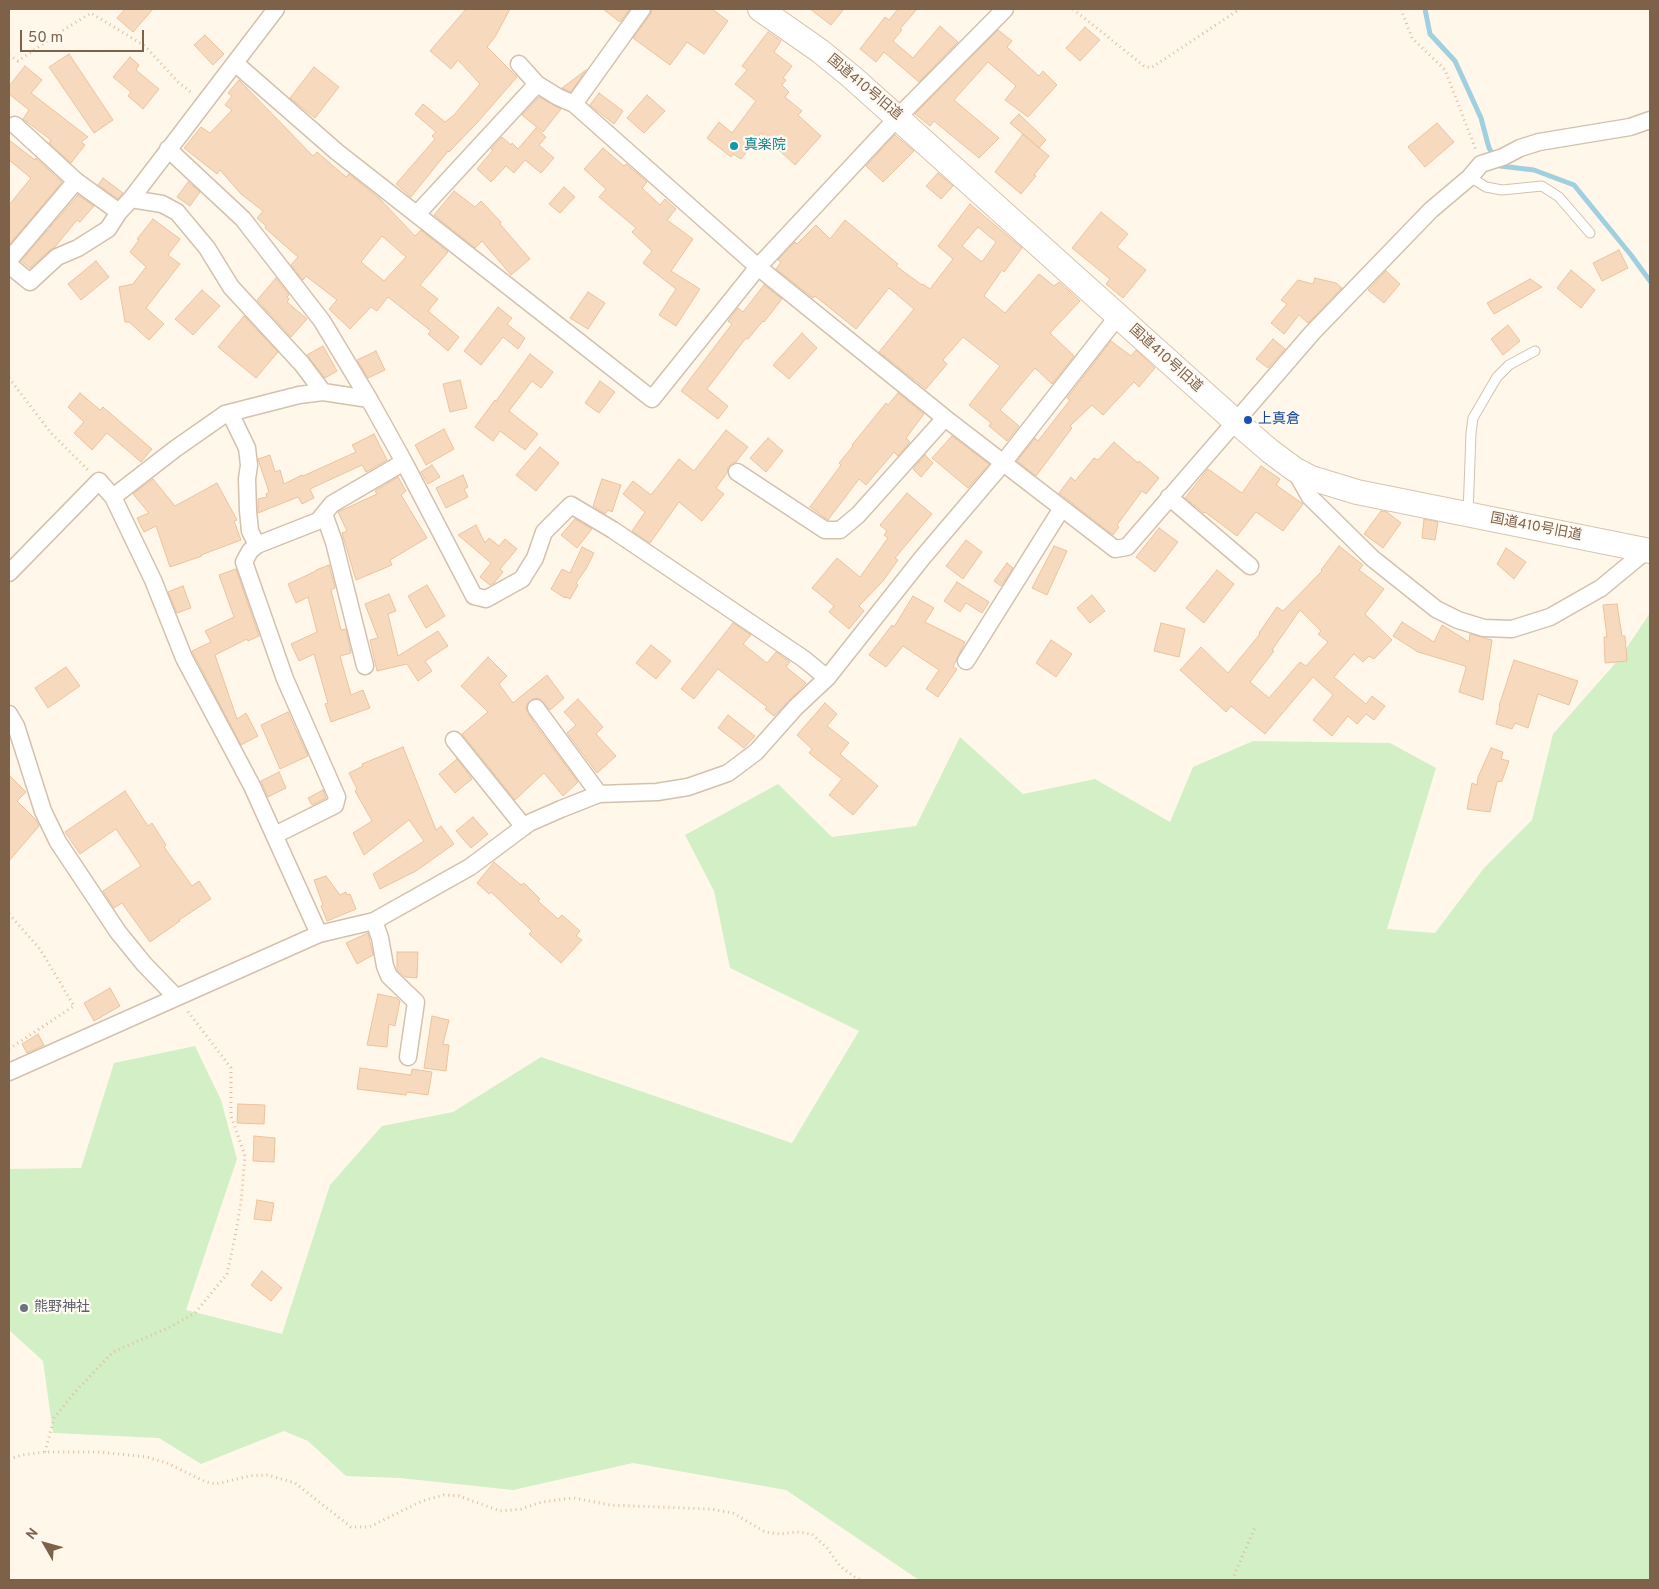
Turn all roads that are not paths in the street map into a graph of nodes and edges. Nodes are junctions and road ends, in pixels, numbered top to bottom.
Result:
1 (276, 9) edge
2 (642, 9) edge
3 (760, 9) edge
4 (1005, 9) edge
5 (234, 63) junction
6 (518, 64) dead end
7 (537, 84) junction
8 (574, 104) junction
9 (898, 117) junction
10 (1650, 120) edge
11 (15, 125) dead end
12 (168, 149) junction
13 (1470, 178) junction
14 (76, 181) junction
15 (131, 199) junction
16 (119, 212) junction
17 (417, 214) junction
18 (1590, 234) dead end
19 (9, 260) edge
20 (9, 265) edge
21 (758, 267) junction
22 (1118, 316) junction
23 (1535, 351) dead end
24 (323, 392) junction
25 (370, 399) junction
26 (230, 413) junction
27 (945, 418) junction
28 (1235, 421) junction
29 (404, 462) junction
30 (1003, 463) junction
31 (1294, 469) junction
32 (737, 472) dead end
33 (113, 497) junction
34 (1170, 497) junction
35 (1062, 508) junction
36 (324, 514) junction
37 (1468, 514) junction
38 (257, 545) junction
39 (1649, 550) edge
40 (1250, 566) dead end
41 (9, 573) edge
42 (966, 661) dead end
43 (365, 666) dead end
44 (827, 678) junction
45 (536, 708) dead end
46 (9, 714) edge
47 (454, 740) dead end
48 (599, 794) junction
49 (524, 827) junction
50 (276, 835) junction
51 (374, 921) junction
52 (320, 934) junction
53 (176, 997) junction
54 (408, 1057) dead end
55 (9, 1072) edge

1 - 5 street
2 - 8 street
3 - 9 street, 国道410号旧道
4 - 9 street
5 - 12 street
5 - 17 street
6 - 7 street
7 - 8 street
7 - 17 street
8 - 21 street
9 - 21 street
9 - 22 street, 国道410号旧道
10 - 13 street
11 - 14 street
12 - 15 street
12 - 25 street
13 - 18 lane
13 - 28 street
14 - 16 street
14 - 19 street
15 - 16 street
15 - 24 street
16 - 20 street
17 - 21 street
21 - 27 street
22 - 28 street, 国道410号旧道
22 - 30 street
23 - 37 lane
24 - 25 street
24 - 26 street
25 - 29 street
26 - 33 street
26 - 38 street
27 - 30 street
27 - 32 street
28 - 31 street, 国道410号旧道
28 - 34 street
29 - 36 street
29 - 44 street
30 - 35 street
30 - 44 street
31 - 37 street, 国道410号旧道
31 - 39 street
33 - 41 street
33 - 50 street
34 - 35 street
34 - 40 street
35 - 42 street
36 - 38 street
36 - 43 street
37 - 39 street, 国道410号旧道
38 - 50 street
44 - 48 street
45 - 48 street
46 - 53 street
47 - 49 street
48 - 49 street
49 - 51 street
50 - 52 street
51 - 52 street
51 - 54 street
52 - 53 street
53 - 55 street

